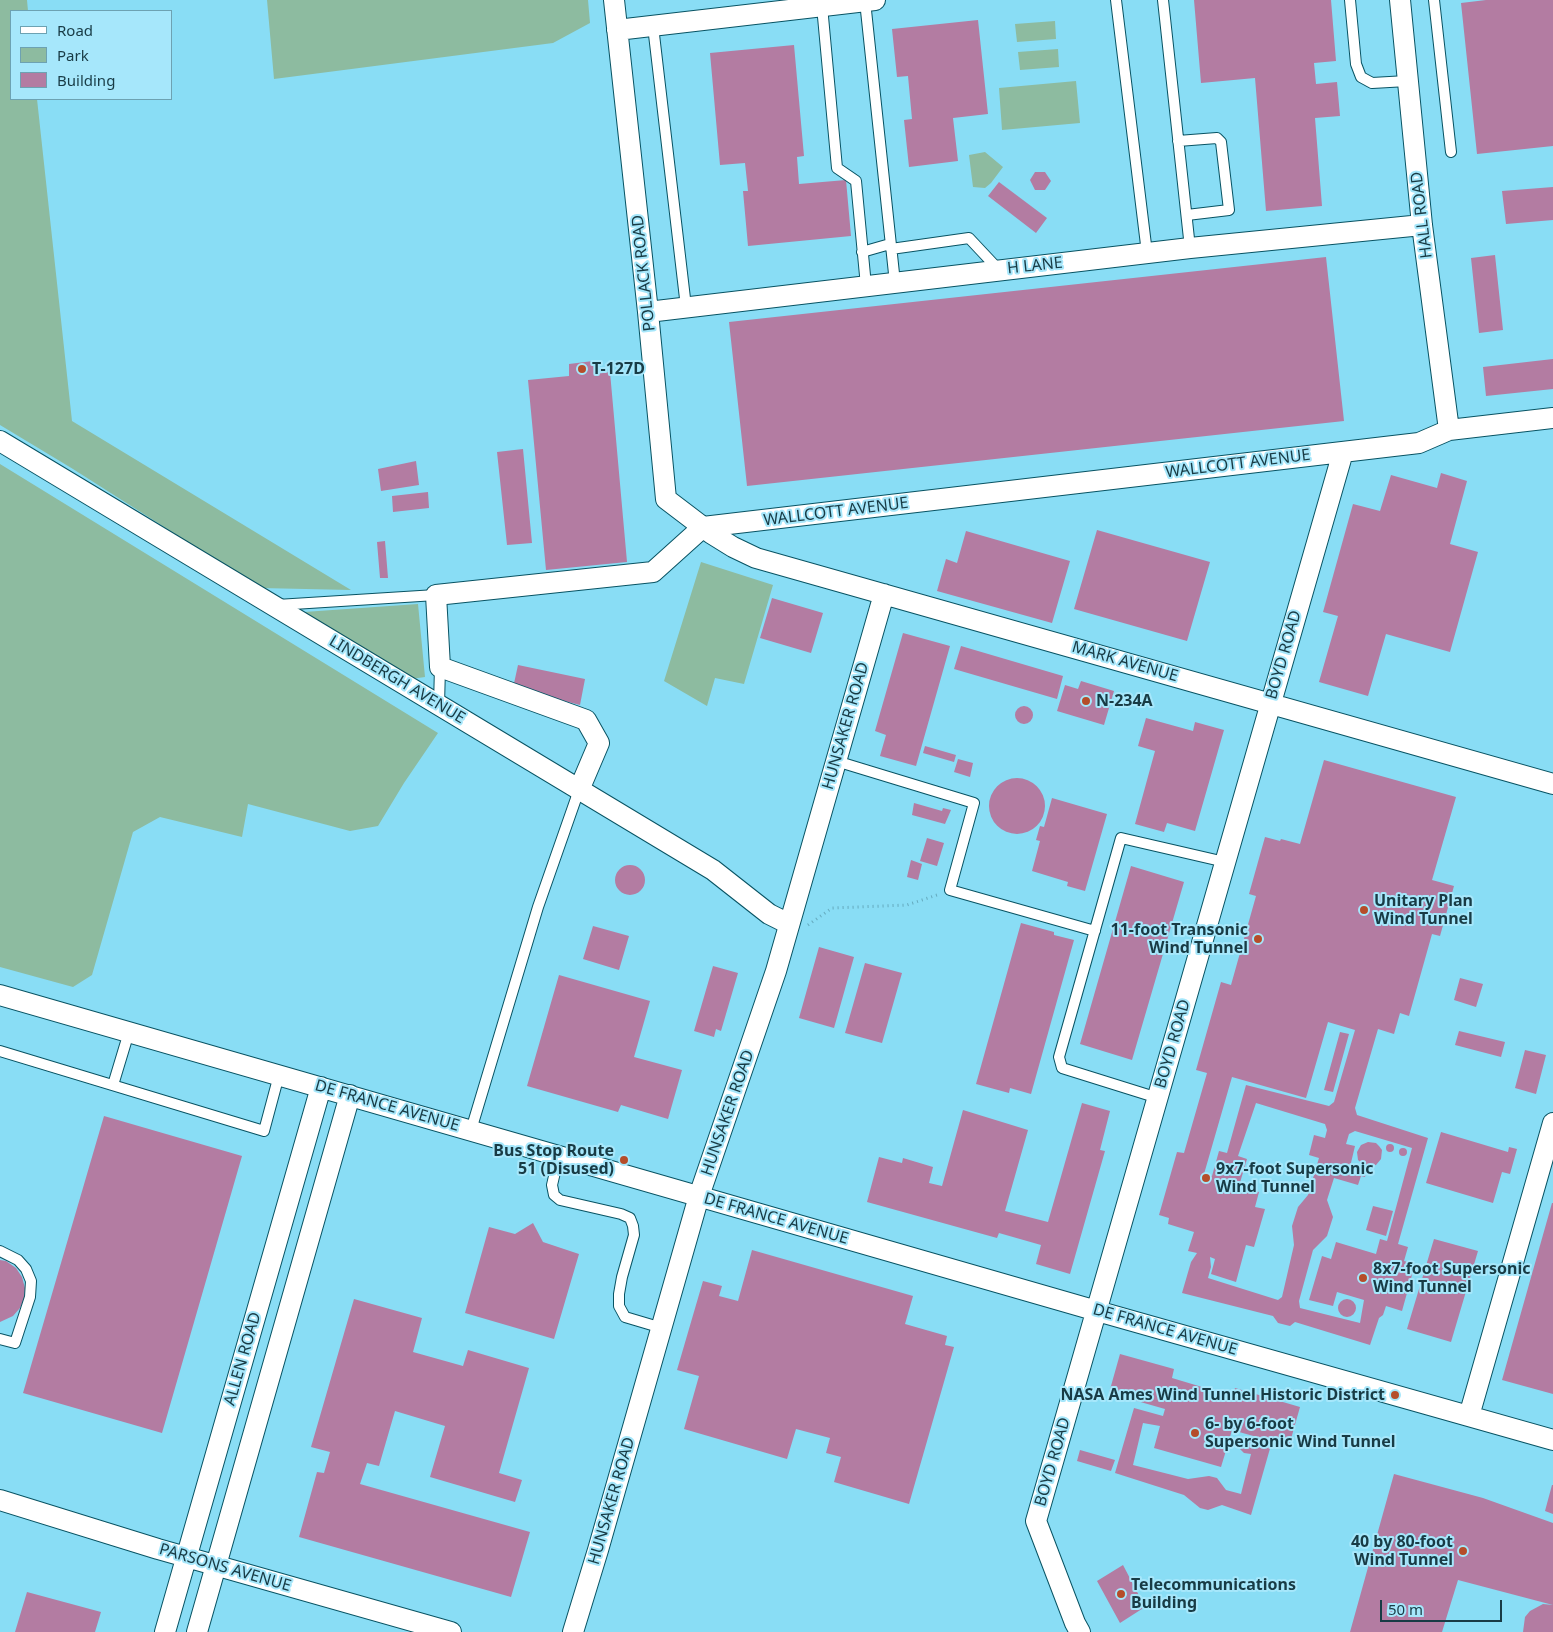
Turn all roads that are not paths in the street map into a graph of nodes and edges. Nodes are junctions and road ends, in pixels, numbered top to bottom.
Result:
1 (614, 0) edge
2 (1116, 0) edge
3 (1163, 0) edge
4 (1350, 0) edge
5 (1400, 0) edge
6 (1434, 0) edge
7 (870, 1) edge
8 (822, 6) junction
9 (653, 26) junction
10 (617, 30) junction
11 (1407, 81) junction
12 (1178, 142) junction
13 (1451, 152) dead end
14 (1187, 215) junction
15 (1422, 225) junction
16 (891, 247) junction
17 (1190, 248) junction
18 (862, 252) junction
19 (1147, 253) junction
20 (999, 270) junction
21 (895, 283) junction
22 (866, 286) junction
23 (686, 307) junction
24 (648, 312) junction
25 (1553, 418) edge
26 (1449, 430) junction
27 (0, 441) edge
28 (1342, 452) junction
29 (703, 527) junction
30 (436, 594) junction
31 (884, 594) junction
32 (274, 606) junction
33 (440, 667) junction
34 (1270, 703) junction
35 (439, 705) junction
36 (836, 761) junction
37 (1553, 784) edge
38 (579, 790) junction
39 (1225, 862) junction
40 (789, 924) junction
41 (1095, 931) junction
42 (0, 995) edge
43 (129, 1032) junction
44 (0, 1051) edge
45 (278, 1074) junction
46 (114, 1085) junction
47 (321, 1087) junction
48 (350, 1095) junction
49 (1158, 1098) junction
50 (1553, 1123) edge
51 (471, 1130) junction
52 (559, 1155) junction
53 (699, 1196) junction
54 (0, 1251) edge
55 (1097, 1311) junction
56 (662, 1328) junction
57 (0, 1339) edge
58 (1469, 1416) junction
59 (1553, 1440) edge
60 (0, 1500) edge
61 (186, 1557) junction
62 (216, 1566) junction
63 (164, 1632) edge
64 (197, 1632) edge
65 (450, 1632) edge
66 (573, 1632) edge
67 (1080, 1632) edge

1 - 10 street, POLLACK ROAD
2 - 19 lane
3 - 12 lane
4 - 11 lane
5 - 11 street, HALL ROAD
6 - 13 lane
7 - 8 street
7 - 16 lane
8 - 9 street
8 - 18 lane
9 - 10 street
9 - 23 lane
10 - 24 street, POLLACK ROAD
11 - 15 street, HALL ROAD
12 - 14 lane
12 - 14 lane
14 - 17 lane
15 - 17 street, H LANE
15 - 26 street, HALL ROAD
16 - 18 lane
16 - 20 lane
16 - 21 lane
17 - 19 street, H LANE
18 - 22 lane
19 - 20 street, H LANE
20 - 21 street, H LANE
21 - 22 street, H LANE
22 - 23 street, H LANE
23 - 24 street, H LANE
24 - 29 street, POLLACK ROAD
25 - 26 street, WALLCOTT AVENUE
26 - 28 street, WALLCOTT AVENUE
27 - 32 street, LINDBERGH AVENUE
28 - 29 street, WALLCOTT AVENUE
28 - 34 street, BOYD ROAD
29 - 30 street
29 - 31 street, MARK AVENUE
30 - 32 lane
30 - 33 street
31 - 34 street, MARK AVENUE
31 - 36 street, HUNSAKER ROAD
32 - 35 street, LINDBERGH AVENUE
33 - 35 lane
33 - 38 street
34 - 37 street, MARK AVENUE
34 - 39 street, BOYD ROAD
35 - 38 street, LINDBERGH AVENUE
36 - 40 street, HUNSAKER ROAD
36 - 41 lane
38 - 40 street, LINDBERGH AVENUE
38 - 51 lane
39 - 41 lane
39 - 49 street, BOYD ROAD
40 - 53 street, HUNSAKER ROAD
41 - 49 lane
42 - 43 street, DE FRANCE AVENUE
43 - 45 street, DE FRANCE AVENUE
43 - 46 lane
44 - 46 lane
45 - 46 lane
45 - 47 street, DE FRANCE AVENUE
47 - 48 street, DE FRANCE AVENUE
47 - 61 street, ALLEN ROAD
48 - 51 street, DE FRANCE AVENUE
48 - 62 street, ALLEN ROAD
49 - 55 street, BOYD ROAD
50 - 58 street
51 - 52 street, DE FRANCE AVENUE
52 - 53 street, DE FRANCE AVENUE
52 - 56 lane
53 - 55 street, DE FRANCE AVENUE
53 - 56 street, HUNSAKER ROAD
54 - 57 lane
55 - 58 street, DE FRANCE AVENUE
55 - 67 street, BOYD ROAD
56 - 66 street, HUNSAKER ROAD
58 - 59 street, DE FRANCE AVENUE
60 - 61 street, PARSONS AVENUE
61 - 62 street, PARSONS AVENUE
61 - 63 street, ALLEN ROAD
62 - 64 street, ALLEN ROAD
62 - 65 street, PARSONS AVENUE

